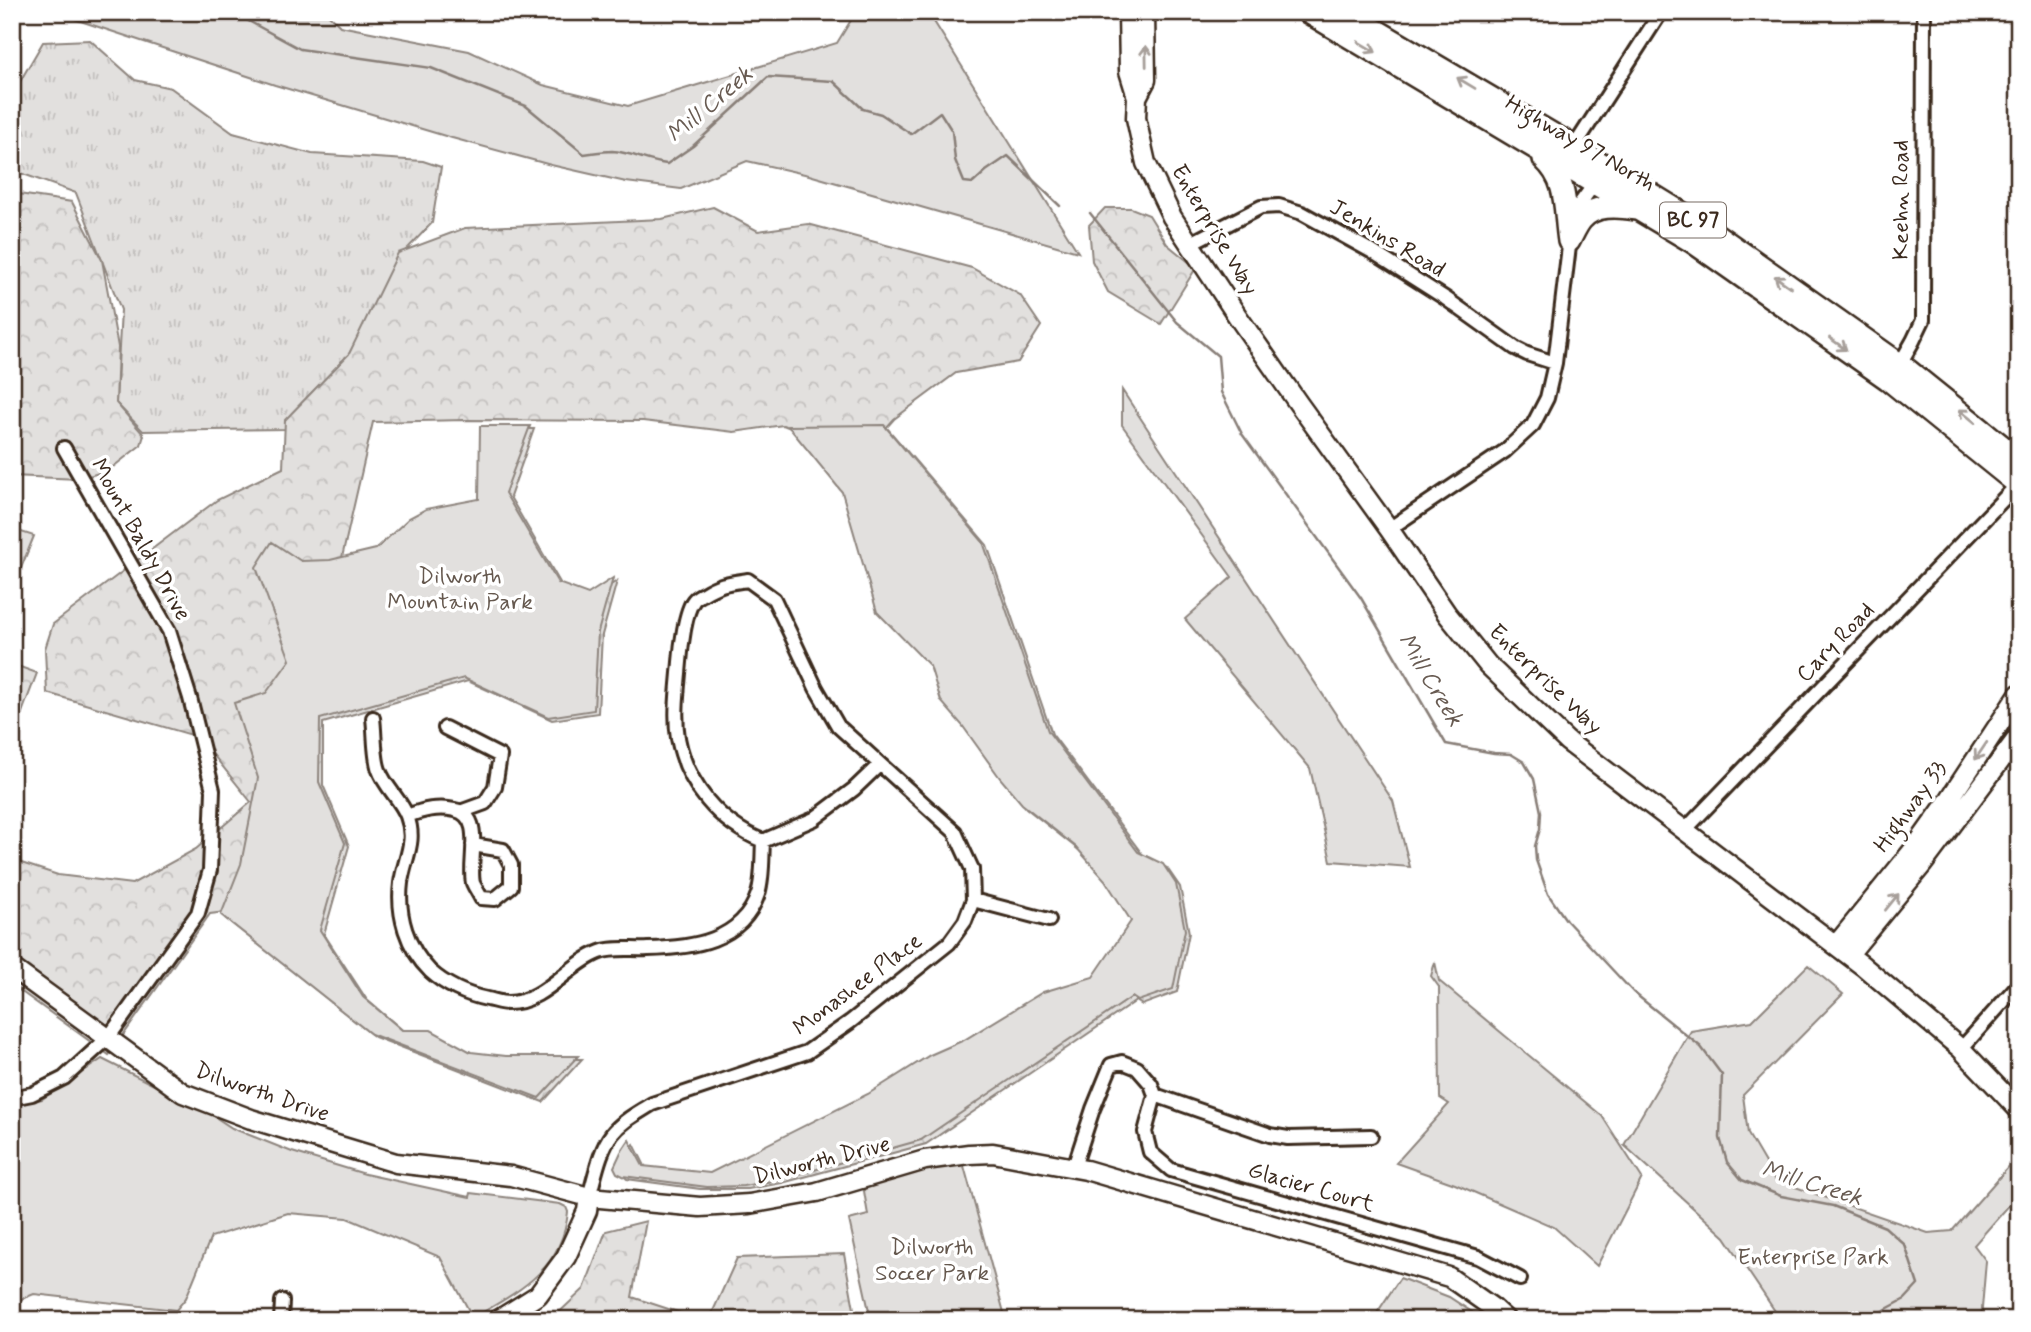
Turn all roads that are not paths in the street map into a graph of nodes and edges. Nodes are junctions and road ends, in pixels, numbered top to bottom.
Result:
1 (1128, 12) edge
2 (1145, 12) edge
3 (1308, 12) edge
4 (1345, 12) edge
5 (1661, 12) edge
6 (1924, 12) edge
7 (1137, 97) junction
8 (1530, 145) junction
9 (1574, 147) junction
10 (1552, 157) junction
11 (1623, 179) junction
12 (1595, 183) junction
13 (1640, 209) junction
14 (1569, 241) junction
15 (1189, 244) junction
16 (1555, 363) junction
17 (1894, 372) junction
18 (64, 448) dead end
19 (2019, 460) edge
20 (2019, 484) edge
21 (1389, 528) junction
22 (2019, 694) edge
23 (373, 718) dead end
24 (445, 728) dead end
25 (2019, 736) edge
26 (880, 765) junction
27 (463, 811) junction
28 (407, 816) junction
29 (1684, 831) junction
30 (763, 841) junction
31 (473, 845) junction
32 (973, 900) junction
33 (1049, 920) dead end
34 (1843, 949) junction
35 (12, 968) edge
36 (2019, 984) edge
37 (108, 1038) junction
38 (1961, 1049) junction
39 (1155, 1095) junction
40 (12, 1098) edge
41 (2019, 1110) edge
42 (1371, 1136) dead end
43 (1074, 1167) junction
44 (589, 1197) junction
45 (1520, 1279) dead end
46 (282, 1301) dead end
47 (281, 1320) edge
48 (498, 1320) edge
49 (1506, 1320) edge

1 - 7 street, Enterprise Way
7 -> 2 street, Enterprise Way
3 -> 8 highway, Highway 97 North / BC 97
9 -> 4 highway, Highway 97 North / BC 97
5 - 9 street
6 - 17 street, Keehn Road
7 - 15 street, Enterprise Way
8 - 10 highway, Highway 97 North / BC 97
8 - 14 highway
9 - 10 highway
9 - 11 highway, Highway 97 North / BC 97
10 - 12 highway, Highway 97 North / BC 97
11 - 12 highway
17 -> 11 highway, Highway 97 North / BC 97
12 - 13 highway, Highway 97 North / BC 97
12 - 14 street
13 - 14 highway
13 -> 17 highway, Highway 97 North / BC 97
14 - 16 street
15 - 16 street, Jenkins Road
15 - 21 street, Enterprise Way
16 - 21 street
19 -> 17 highway, Highway 97 North / BC 97
17 - 20 highway, Highway 97 North / BC 97
18 - 37 street, Mount Baldy Drive
20 - 29 street, Cary Road
21 - 29 street, Enterprise Way
22 -> 34 street, Highway 33
23 - 28 street
24 - 27 street
34 -> 25 street, Highway 33
26 - 30 street
26 - 30 street
26 - 32 street
27 - 28 street
27 - 31 street
28 - 30 street
29 - 34 street, Enterprise Way
31 - 31 street
32 - 33 street
32 - 44 street, Monashee Place
34 - 38 street, Enterprise Way
35 - 37 street, Dilworth Drive
36 - 38 street
37 - 40 street, Mount Baldy Drive
37 - 44 street, Dilworth Drive
38 - 41 street, Enterprise Way
39 - 42 street, Glacier Court
39 - 43 street
39 - 45 street, Glacier Court
43 - 44 street, Dilworth Drive
43 - 49 street, Dilworth Drive
44 - 48 street
46 - 47 street

